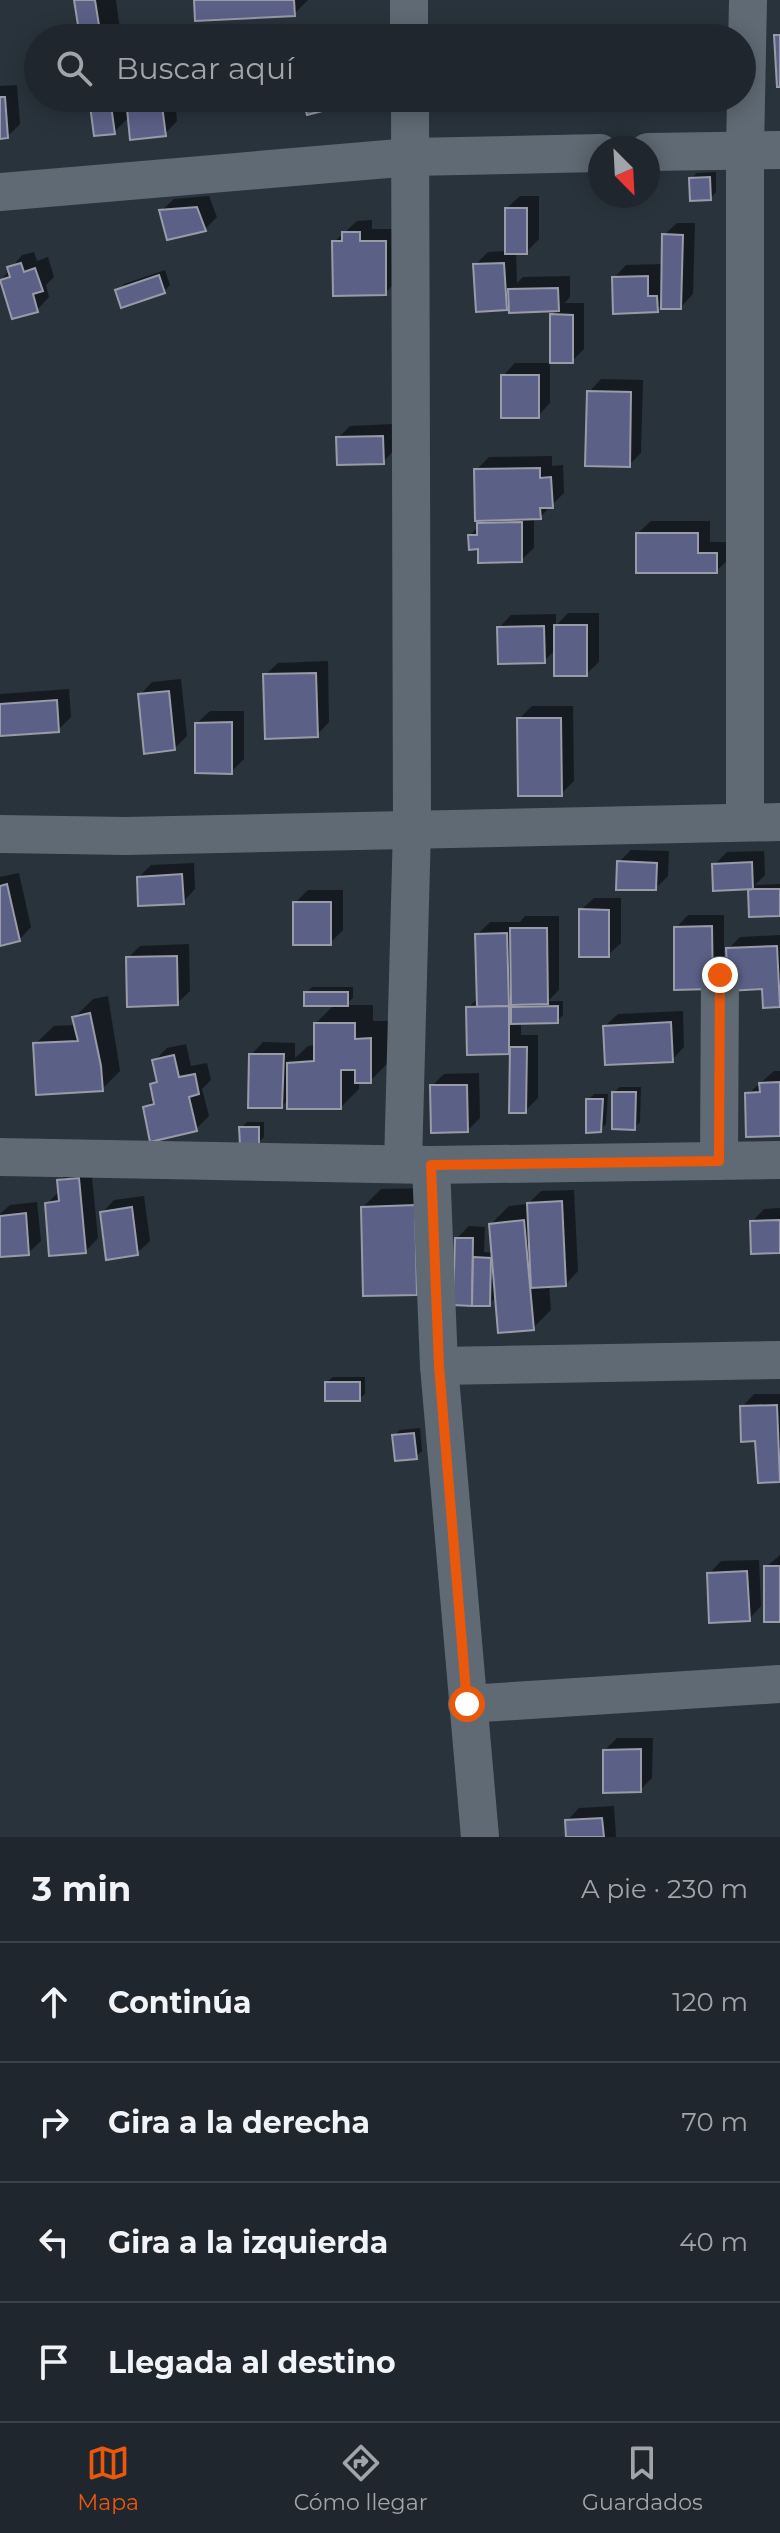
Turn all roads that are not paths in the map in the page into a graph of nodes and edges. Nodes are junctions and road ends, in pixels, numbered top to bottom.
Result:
1 (409, 0) edge
2 (748, 0) edge
3 (409, 24) edge
4 (750, 24) edge
5 (756, 86) edge
6 (410, 112) edge
7 (762, 150) edge
8 (660, 152) edge
9 (588, 153) edge
10 (411, 157) junction
11 (0, 192) edge
12 (763, 822) edge
13 (412, 828) junction
14 (0, 834) edge
15 (720, 975) dead end
16 (0, 1157) edge
17 (780, 1160) edge
18 (719, 1161) junction
19 (417, 1165) junction
20 (780, 1360) edge
21 (439, 1366) junction
22 (780, 1684) edge
23 (467, 1704) junction
24 (480, 1837) edge

1 - 3 street
2 - 4 street
5 - 7 street
6 - 10 street
7 - 8 street
7 - 12 street
9 - 10 street
10 - 11 street
10 - 13 street
12 - 13 street
13 - 14 street
13 - 19 street
15 - 18 street
16 - 19 street
17 - 18 street
18 - 19 street
19 - 21 street
20 - 21 street
21 - 23 street
22 - 23 street
23 - 24 street

